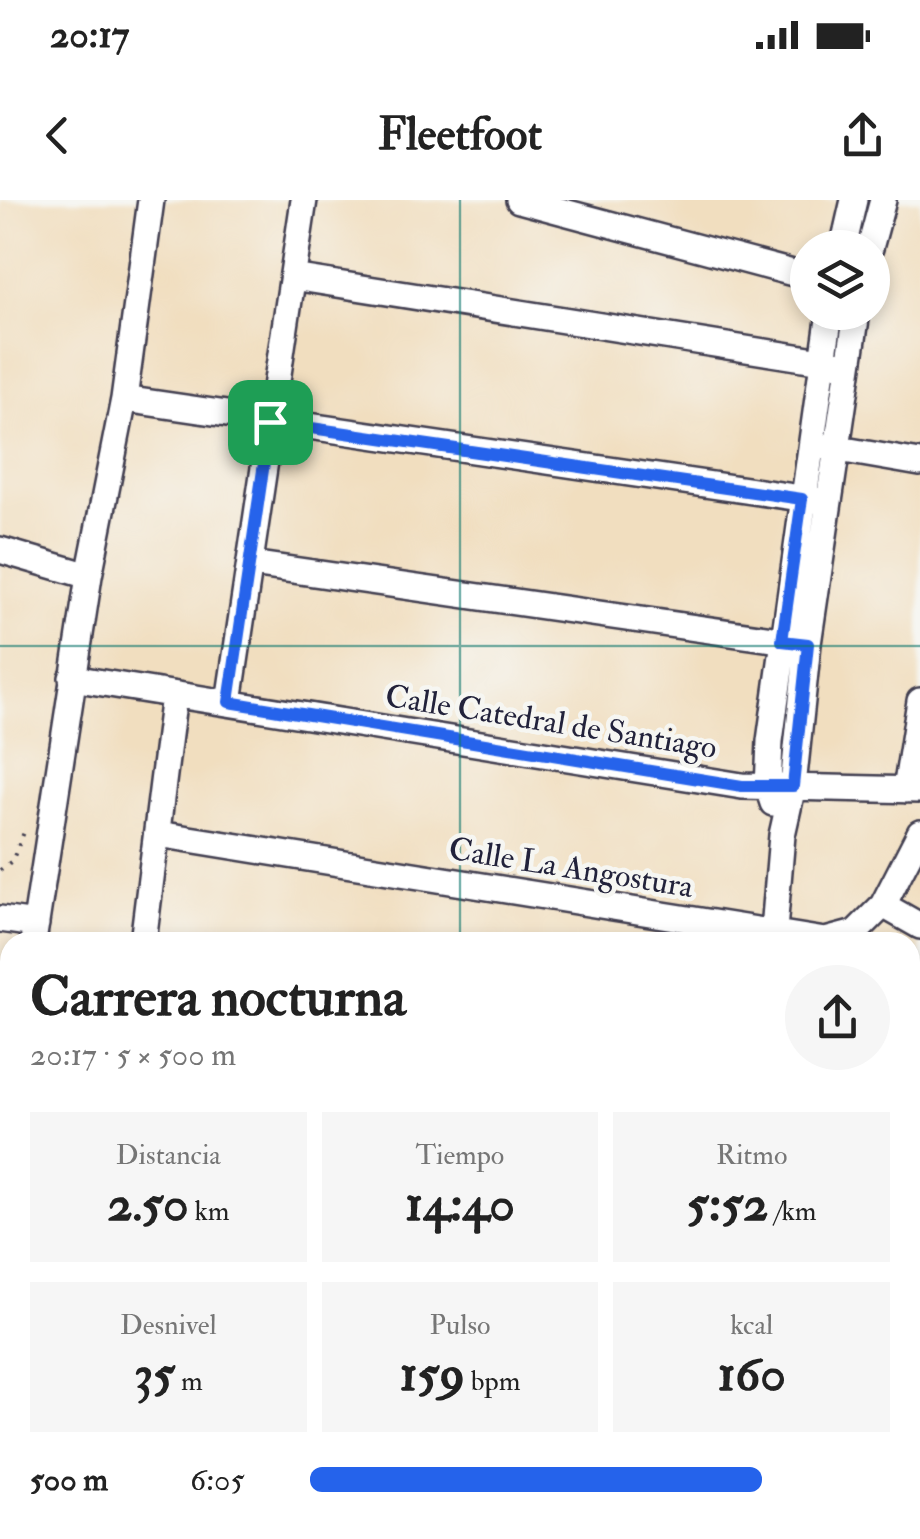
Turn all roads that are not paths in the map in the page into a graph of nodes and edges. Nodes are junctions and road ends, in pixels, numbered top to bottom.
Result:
1 (150, 200) edge
2 (304, 200) edge
3 (519, 200) edge
4 (854, 200) edge
5 (883, 200) edge
6 (847, 230) edge
7 (875, 230) edge
8 (790, 271) edge
9 (292, 278) junction
10 (832, 330) edge
11 (849, 330) edge
12 (835, 363) junction
13 (124, 399) junction
14 (270, 422) junction
15 (822, 446) junction
16 (920, 463) edge
17 (802, 499) junction
18 (828, 502) junction
19 (0, 550) edge
20 (251, 564) junction
21 (88, 576) junction
22 (795, 642) junction
23 (72, 678) junction
24 (174, 695) junction
25 (920, 701) edge
26 (229, 702) junction
27 (781, 787) junction
28 (913, 790) edge
29 (920, 833) edge
30 (158, 834) junction
31 (883, 905) junction
32 (0, 918) edge
33 (920, 926) edge
34 (32, 932) edge
35 (34, 932) edge
36 (144, 932) edge
37 (738, 932) edge
38 (774, 932) edge
39 (855, 932) edge

1 - 13 street
2 - 9 street
3 - 8 street
4 - 6 street
5 - 7 street
9 - 12 street
9 - 14 street
10 - 12 street
11 - 12 street
12 - 15 street
13 - 14 street
13 - 21 street
14 - 17 street
14 - 20 street
15 - 16 street
15 - 17 street
15 - 18 street
17 - 18 street
17 - 22 street
18 - 22 street
19 - 21 street
20 - 22 street
20 - 26 street
21 - 23 street
22 - 27 street
23 - 24 street, Calle Catedral de Santiago
23 - 35 street
24 - 26 street, Calle Catedral de Santiago
24 - 30 street
25 - 28 street
26 - 27 street, Calle Catedral de Santiago
27 - 28 street, Calle Catedral de Santiago
27 - 38 street
29 - 31 street, Calle La Angostura
30 - 36 street
30 - 37 street, Calle La Angostura
31 - 33 street
31 - 39 street, Calle La Angostura
32 - 34 street

